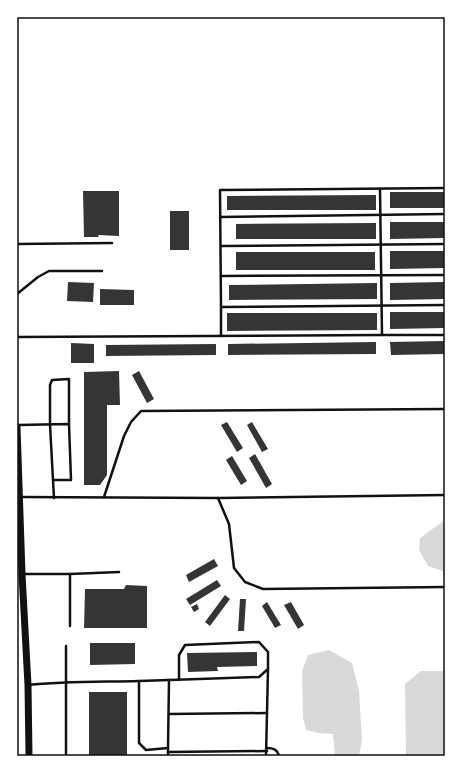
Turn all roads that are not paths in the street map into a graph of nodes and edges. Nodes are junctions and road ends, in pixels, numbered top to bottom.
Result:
1 (445, 188) edge
2 (380, 189) junction
3 (445, 214) edge
4 (380, 215) junction
5 (220, 217) junction
6 (112, 243) dead end
7 (17, 244) edge
8 (445, 244) edge
9 (381, 245) junction
10 (221, 246) junction
11 (102, 271) dead end
12 (381, 275) junction
13 (445, 275) edge
14 (221, 276) junction
15 (17, 294) edge
16 (381, 305) junction
17 (445, 305) edge
18 (221, 307) junction
19 (382, 335) junction
20 (445, 335) edge
21 (221, 336) junction
22 (17, 337) edge
23 (445, 409) edge
24 (69, 424) junction
25 (50, 425) junction
26 (17, 426) edge
27 (53, 480) junction
28 (18, 495) edge
29 (445, 495) edge
30 (104, 497) junction
31 (54, 498) junction
32 (218, 498) junction
33 (119, 572) dead end
34 (22, 574) junction
35 (70, 574) junction
36 (445, 587) edge
37 (70, 626) dead end
38 (66, 646) dead end
39 (268, 669) junction
40 (169, 680) junction
41 (180, 680) junction
42 (138, 681) junction
43 (66, 682) junction
44 (28, 685) junction
45 (267, 713) junction
46 (168, 714) junction
47 (168, 748) junction
48 (266, 749) junction
49 (168, 752) junction
50 (29, 756) edge
51 (66, 756) edge
52 (168, 756) edge
53 (266, 756) edge
54 (279, 756) edge

1 - 2 lane
2 - 4 lane
2 - 5 lane
3 - 4 lane
4 - 5 lane
4 - 9 lane
5 - 10 lane
6 - 7 lane
8 - 9 lane
9 - 10 lane
9 - 12 lane
10 - 14 lane
11 - 15 lane
12 - 13 lane
12 - 14 lane
12 - 16 lane
14 - 18 lane
16 - 17 lane
16 - 18 lane
16 - 19 lane
18 - 21 lane
19 - 20 lane
19 - 21 lane
21 - 22 lane
23 - 30 lane
24 - 25 lane
24 - 25 lane
24 - 27 lane
25 - 26 lane
25 - 27 lane
26 - 28 main road
27 - 31 lane
28 - 31 lane
28 - 34 main road
29 - 32 lane
30 - 31 lane
30 - 32 lane
32 - 36 lane
33 - 35 lane
34 - 35 lane
34 - 44 main road
35 - 37 lane
38 - 43 lane
39 - 41 lane
39 - 41 lane
39 - 45 lane
40 - 41 lane
40 - 42 lane
40 - 46 lane
42 - 43 lane
42 - 47 lane
43 - 44 lane
43 - 51 lane
44 - 50 main road
45 - 46 lane
45 - 48 lane
46 - 47 lane
47 - 49 lane
48 - 49 lane
48 - 53 lane
48 - 54 lane
49 - 52 lane

